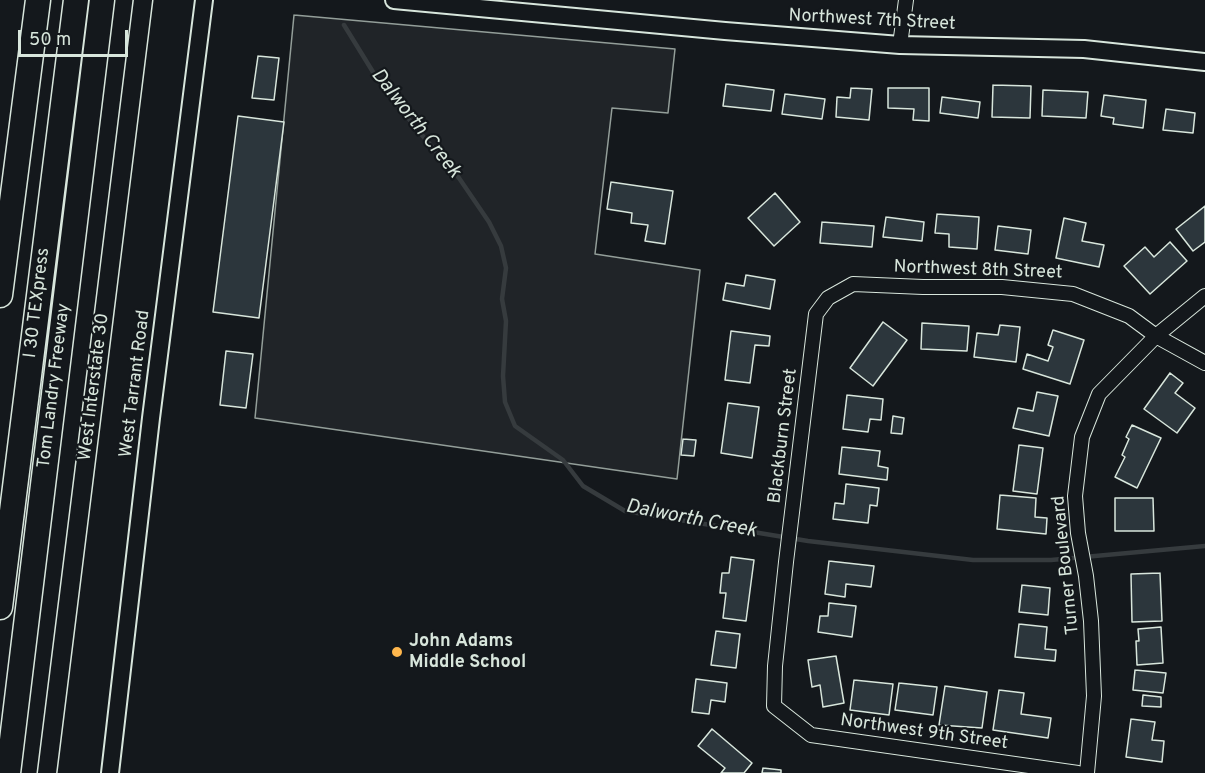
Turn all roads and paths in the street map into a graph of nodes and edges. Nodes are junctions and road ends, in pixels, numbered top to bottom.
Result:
1 (76, 0) edge
2 (102, 0) edge
3 (143, 0) edge
4 (204, 0) edge
5 (394, 0) edge
6 (906, 0) edge
7 (36, 11) edge
8 (900, 45) junction
9 (1205, 62) edge
10 (0, 295) edge
11 (1205, 296) edge
12 (816, 314) joint
13 (1156, 336) junction
14 (1205, 363) edge
15 (0, 607) edge
16 (774, 706) joint
17 (8, 773) edge
18 (47, 773) edge
19 (110, 773) edge
20 (1078, 773) edge
21 (1087, 773) edge

1 - 15 highway, I 30 TEXpress
2 - 17 highway, Tom Landry Freeway
3 - 18 main road, West Interstate 30
4 - 19 street, West Tarrant Road
5 - 8 street, Northwest 7th Street
6 - 8 street
7 - 10 highway
8 - 9 street, Northwest 7th Street
11 - 13 street, Turner Boulevard
12 - 13 street, Northwest 8th Street
12 - 16 street, Blackburn Street
13 - 14 street, Northwest 8th Street
13 - 21 street, Turner Boulevard
16 - 20 street, Northwest 9th Street

